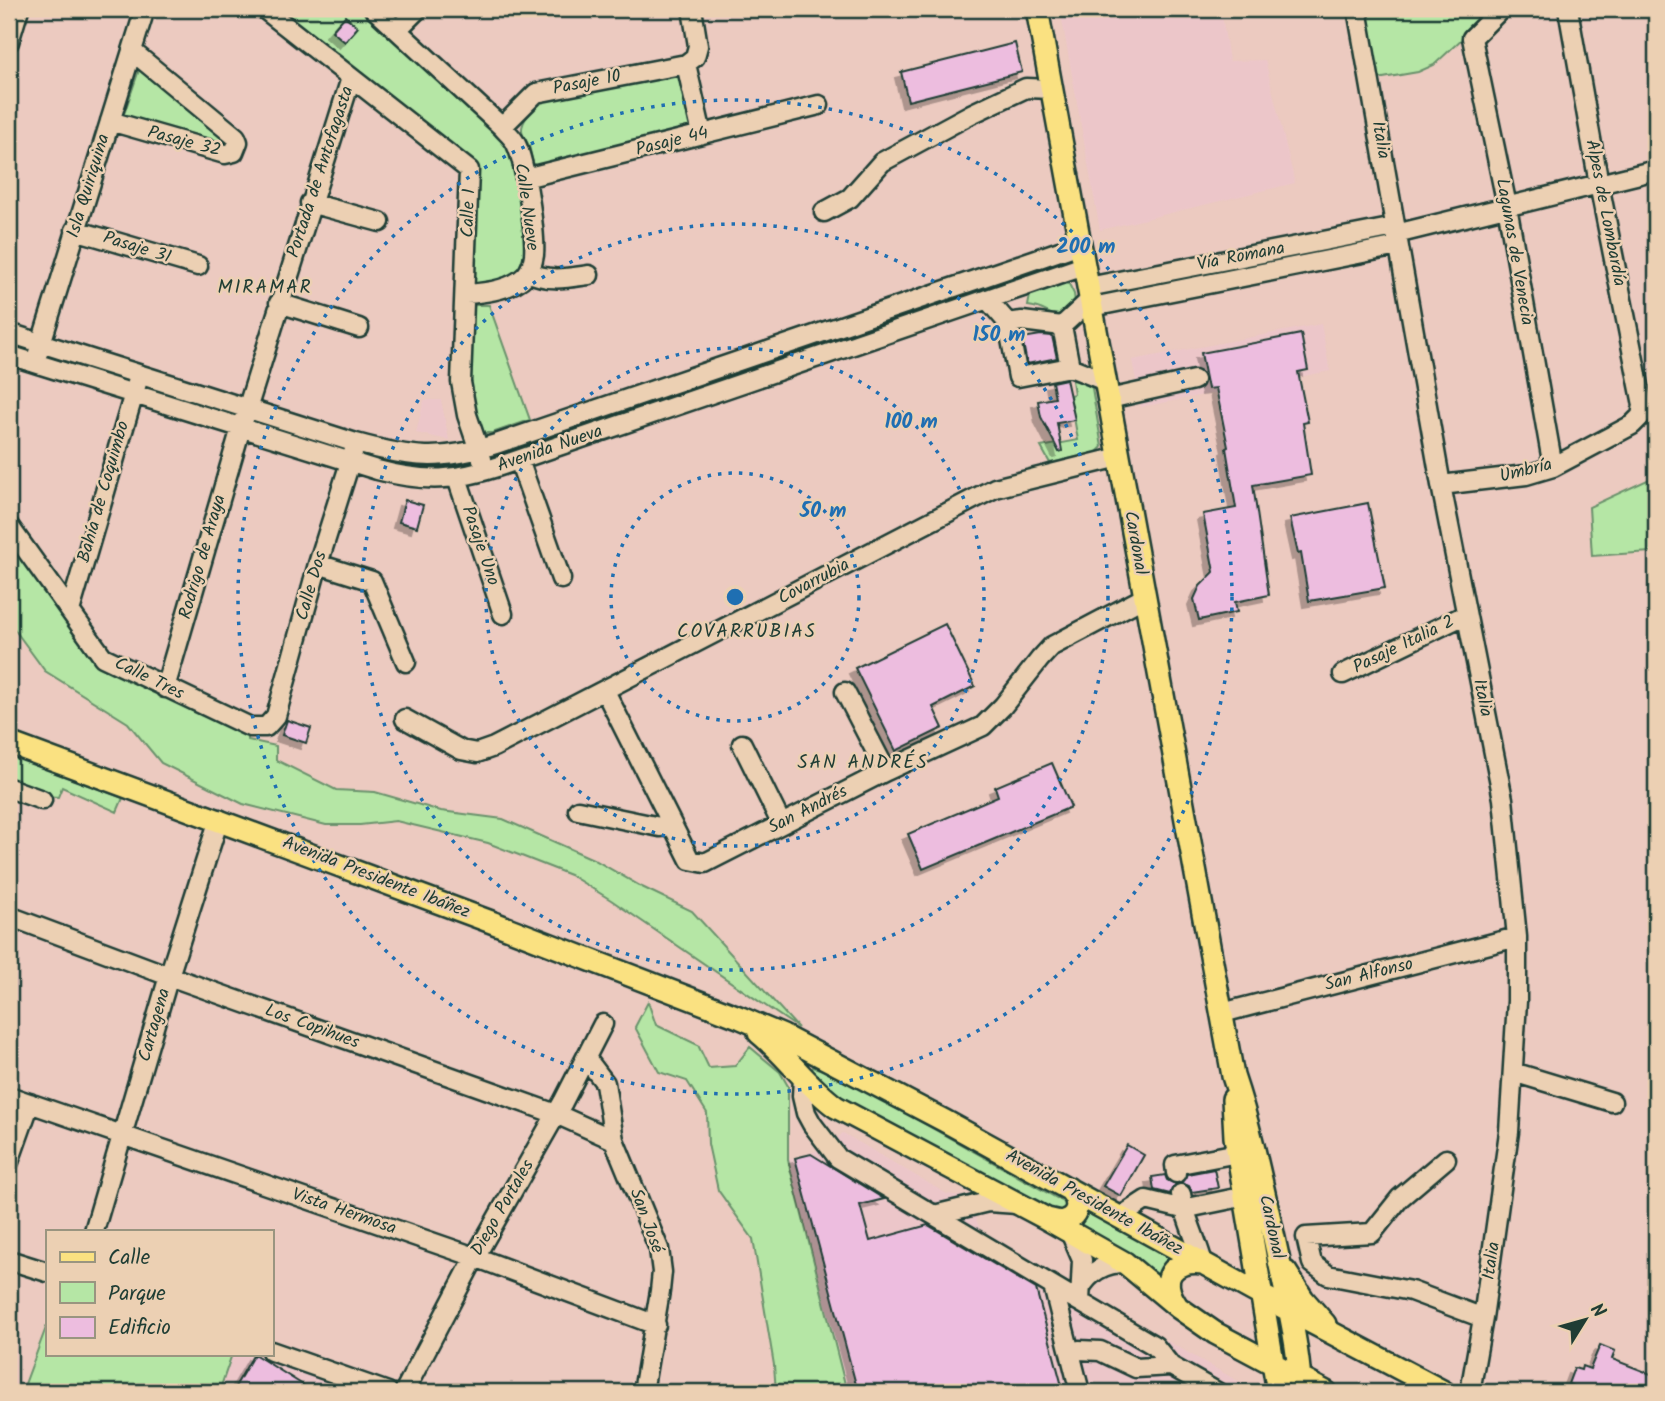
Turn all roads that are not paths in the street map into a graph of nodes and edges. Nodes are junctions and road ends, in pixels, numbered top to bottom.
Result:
1 (19, 9) edge
2 (145, 9) edge
3 (264, 9) edge
4 (374, 9) edge
5 (418, 9) edge
6 (692, 9) edge
7 (1037, 9) edge
8 (1357, 9) edge
9 (1501, 9) edge
10 (1568, 9) edge
11 (397, 30) junction
12 (9, 42) edge
13 (132, 51) junction
14 (686, 64) junction
15 (351, 78) junction
16 (1052, 89) junction
17 (819, 105) dead end
18 (110, 121) junction
19 (502, 127) junction
20 (702, 134) junction
21 (1656, 170) edge
22 (524, 178) junction
23 (1599, 184) junction
24 (310, 203) junction
25 (1507, 206) junction
26 (824, 212) dead end
27 (380, 222) dead end
28 (75, 230) junction
29 (1397, 236) junction
30 (1080, 244) junction
31 (198, 266) dead end
32 (528, 272) junction
33 (589, 275) dead end
34 (1025, 287) junction
35 (1088, 290) junction
36 (466, 294) junction
37 (987, 299) junction
38 (279, 303) junction
39 (888, 310) junction
40 (1015, 322) junction
41 (1062, 326) junction
42 (359, 328) dead end
43 (894, 331) junction
44 (9, 333) edge
45 (41, 343) junction
46 (9, 355) edge
47 (35, 363) junction
48 (1070, 368) junction
49 (140, 374) junction
50 (692, 377) junction
51 (1194, 380) dead end
52 (1107, 390) junction
53 (133, 394) junction
54 (699, 398) junction
55 (248, 409) junction
56 (1641, 416) joint
57 (242, 428) junction
58 (356, 443) junction
59 (479, 450) junction
60 (1119, 457) junction
61 (519, 460) junction
62 (350, 462) junction
63 (1553, 467) junction
64 (487, 470) junction
65 (457, 478) junction
66 (1441, 485) junction
67 (9, 526) edge
68 (318, 564) junction
69 (561, 579) dead end
70 (1145, 597) junction
71 (70, 611) junction
72 (503, 614) dead end
73 (1465, 615) junction
74 (406, 662) dead end
75 (1343, 674) dead end
76 (165, 688) junction
77 (605, 691) junction
78 (845, 692) dead end
79 (405, 719) dead end
80 (266, 727) joint
81 (9, 743) edge
82 (742, 744) dead end
83 (886, 771) junction
84 (9, 788) edge
85 (42, 800) dead end
86 (578, 810) dead end
87 (219, 819) junction
88 (781, 823) junction
89 (672, 826) junction
90 (9, 916) edge
91 (1517, 937) junction
92 (169, 976) junction
93 (1222, 1013) junction
94 (741, 1018) junction
95 (603, 1024) dead end
96 (586, 1058) junction
97 (831, 1060) junction
98 (1513, 1072) junction
99 (1233, 1076) junction
100 (803, 1079) junction
101 (9, 1096) edge
102 (1612, 1102) dead end
103 (30, 1103) junction
104 (836, 1107) junction
105 (556, 1114) junction
106 (124, 1135) junction
107 (614, 1140) junction
108 (826, 1145) junction
109 (1238, 1153) junction
110 (1446, 1159) dead end
111 (9, 1161) edge
112 (1177, 1173) dead end
113 (1068, 1188) junction
114 (1246, 1196) junction
115 (1182, 1201) junction
116 (1020, 1204) junction
117 (934, 1215) junction
118 (1120, 1217) junction
119 (1047, 1219) junction
120 (94, 1230) edge
121 (1070, 1232) junction
122 (475, 1258) junction
123 (1278, 1258) junction
124 (9, 1260) edge
125 (1125, 1263) junction
126 (1203, 1264) junction
127 (46, 1272) edge
128 (1054, 1286) junction
129 (1262, 1296) junction
130 (1079, 1297) junction
131 (1179, 1308) junction
132 (1290, 1311) junction
133 (1483, 1318) junction
134 (656, 1325) junction
135 (1345, 1341) junction
136 (1079, 1350) dead end
137 (273, 1352) edge
138 (1171, 1366) junction
139 (1273, 1366) junction
140 (1418, 1385) edge
141 (1300, 1386) edge
142 (388, 1392) edge
143 (404, 1392) edge
144 (643, 1392) edge
145 (1080, 1392) edge
146 (1212, 1392) edge
147 (1278, 1392) edge
148 (1326, 1392) edge
149 (1444, 1392) edge
150 (1470, 1392) edge

1 - 12 street
2 - 13 street, Isla Quiriquina
3 - 15 street, Calle 1
4 - 11 street, Calle Nueve
5 - 11 street
6 - 14 street
7 - 16 main road, Cardonal
8 - 29 street, Italia
9 - 25 street, Lagunas de Venecia
10 - 23 street, Alpes de Lombardía
11 - 19 street, Calle Nueve
13 - 18 street, Isla Quiriquina
13 - 18 street, Pasaje 32
14 - 19 street, Pasaje 10
14 - 20 street
15 - 24 street, Portada de Antofagasta
15 - 36 street, Calle 1
16 - 26 street
16 - 30 main road, Cardonal
17 - 20 street, Pasaje 44
18 - 28 street, Isla Quiriquina
19 - 22 street, Calle Nueve
20 - 22 street, Pasaje 44
21 - 23 street, Vía Romana
22 - 32 street, Calle Nueve
23 - 25 street, Vía Romana
23 - 56 street, Alpes de Lombardía
24 - 27 street
24 - 38 street, Portada de Antofagasta
25 - 29 street, Vía Romana
25 - 63 street, Lagunas de Venecia
28 - 31 street, Pasaje 31
28 - 45 street, Isla Quiriquina
29 - 35 street, Vía Romana
29 - 66 street, Italia
30 - 35 main road, Cardonal
30 - 39 street, Avenida Nueva
32 - 33 street
32 - 36 street, Calle Nueve
34 - 35 street, Avenida Nueva
34 - 37 street, Avenida Nueva
34 - 40 street
35 - 41 street
35 - 52 main road, Cardonal
36 - 59 street, Calle 1
37 - 40 street
37 - 43 street, Avenida Nueva
38 - 42 street
38 - 55 street, Portada de Antofagasta
39 - 43 street
39 - 50 street, Avenida Nueva
40 - 41 street
40 - 48 street
41 - 48 street
43 - 54 street, Avenida Nueva
44 - 45 street, Avenida Nueva
45 - 47 street, Isla Quiriquina
45 - 49 street, Avenida Nueva
46 - 47 street, Avenida Nueva
47 - 53 street, Avenida Nueva
48 - 52 street
49 - 53 street, Bahía de Coquimbo
49 - 55 street, Avenida Nueva
50 - 54 street
50 - 59 street, Avenida Nueva
51 - 52 street
52 - 60 main road, Cardonal
53 - 57 street, Avenida Nueva
53 - 71 street, Bahía de Coquimbo
54 - 61 street, Avenida Nueva
55 - 57 street, Portada de Antofagasta
55 - 58 street, Avenida Nueva
56 - 63 street, Umbría
57 - 62 street, Avenida Nueva
57 - 76 street, Rodrigo de Araya
58 - 59 street, Avenida Nueva
58 - 62 street, Calle Dos
59 - 64 street, Calle 1
60 - 70 main road, Cardonal
60 - 77 street, Covarrubia
61 - 64 street, Avenida Nueva
61 - 69 street
62 - 65 street, Avenida Nueva
62 - 68 street, Calle Dos
63 - 66 street, Umbría
64 - 65 street, Avenida Nueva
65 - 72 street, Pasaje Uno
66 - 73 street, Italia
67 - 71 street, Calle Tres
68 - 74 street
68 - 80 street, Calle Dos
70 - 83 street, San Andrés
70 - 93 main road, Cardonal
71 - 76 street, Calle Tres
73 - 75 street, Pasaje Italia 2
73 - 91 street, Italia
76 - 80 street, Calle Tres
77 - 79 street, Covarrubia
77 - 89 street, San Andrés
78 - 83 street
81 - 87 main road, Avenida Presidente Ibáñez
82 - 88 street
83 - 88 street, San Andrés
84 - 85 street
86 - 89 street
87 - 92 street, Cartagena
87 - 94 main road, Avenida Presidente Ibáñez
88 - 89 street, San Andrés
90 - 92 street, Los Copihues
91 - 93 street, San Alfonso
91 - 98 street, Italia
92 - 105 street, Los Copihues
92 - 106 street, Cartagena
93 - 99 main road, Cardonal
94 - 97 main road, Avenida Presidente Ibáñez
94 - 100 main road, Avenida Presidente Ibáñez
95 - 96 street, Diego Portales
96 - 105 street, Diego Portales
96 - 107 street, San José
97 - 100 main road
97 - 113 main road, Avenida Presidente Ibáñez
98 - 102 street
98 - 133 street, Italia
99 - 109 main road, Cardonal
99 - 123 main road, Cardonal
100 - 104 main road, Avenida Presidente Ibáñez
100 - 108 street
101 - 103 street, Vista Hermosa
103 - 106 street, Vista Hermosa
103 - 111 street
104 - 108 street
104 - 116 main road, Avenida Presidente Ibáñez
105 - 107 street, Los Copihues
105 - 122 street, Diego Portales
106 - 120 street, Cartagena
106 - 122 street, Vista Hermosa
107 - 134 street, San José
108 - 117 street
109 - 112 street
109 - 114 main road, Cardonal
110 - 133 street
113 - 118 main road, Avenida Presidente Ibáñez
113 - 119 main road
114 - 115 street
114 - 129 main road, Cardonal
115 - 118 street
115 - 126 street
116 - 117 street
116 - 119 main road, Avenida Presidente Ibáñez
117 - 128 street
118 - 126 main road, Avenida Presidente Ibáñez
119 - 121 main road, Avenida Presidente Ibáñez
121 - 125 main road, Avenida Presidente Ibáñez
121 - 130 street
122 - 134 street, Vista Hermosa
122 - 143 street, Diego Portales
123 - 132 main road, Cardonal
123 - 135 main road
124 - 127 street
125 - 130 street
125 - 131 main road, Avenida Presidente Ibáñez
126 - 129 main road, Avenida Presidente Ibáñez
126 - 131 main road
128 - 130 street
128 - 145 street
129 - 132 main road, Avenida Presidente Ibáñez
129 - 139 main road, Cardonal
130 - 138 street
131 - 139 main road, Avenida Presidente Ibáñez
132 - 135 main road, Avenida Presidente Ibáñez
132 - 141 main road, Cardonal
133 - 150 street, Italia
134 - 144 street, San José
135 - 140 main road, Avenida Presidente Ibáñez
136 - 138 street
137 - 142 street
138 - 146 street
139 - 141 main road, Avenida Presidente Ibáñez
139 - 147 main road, Cardonal
140 - 149 main road, Avenida Presidente Ibáñez
141 - 148 main road, Avenida Presidente Ibáñez

